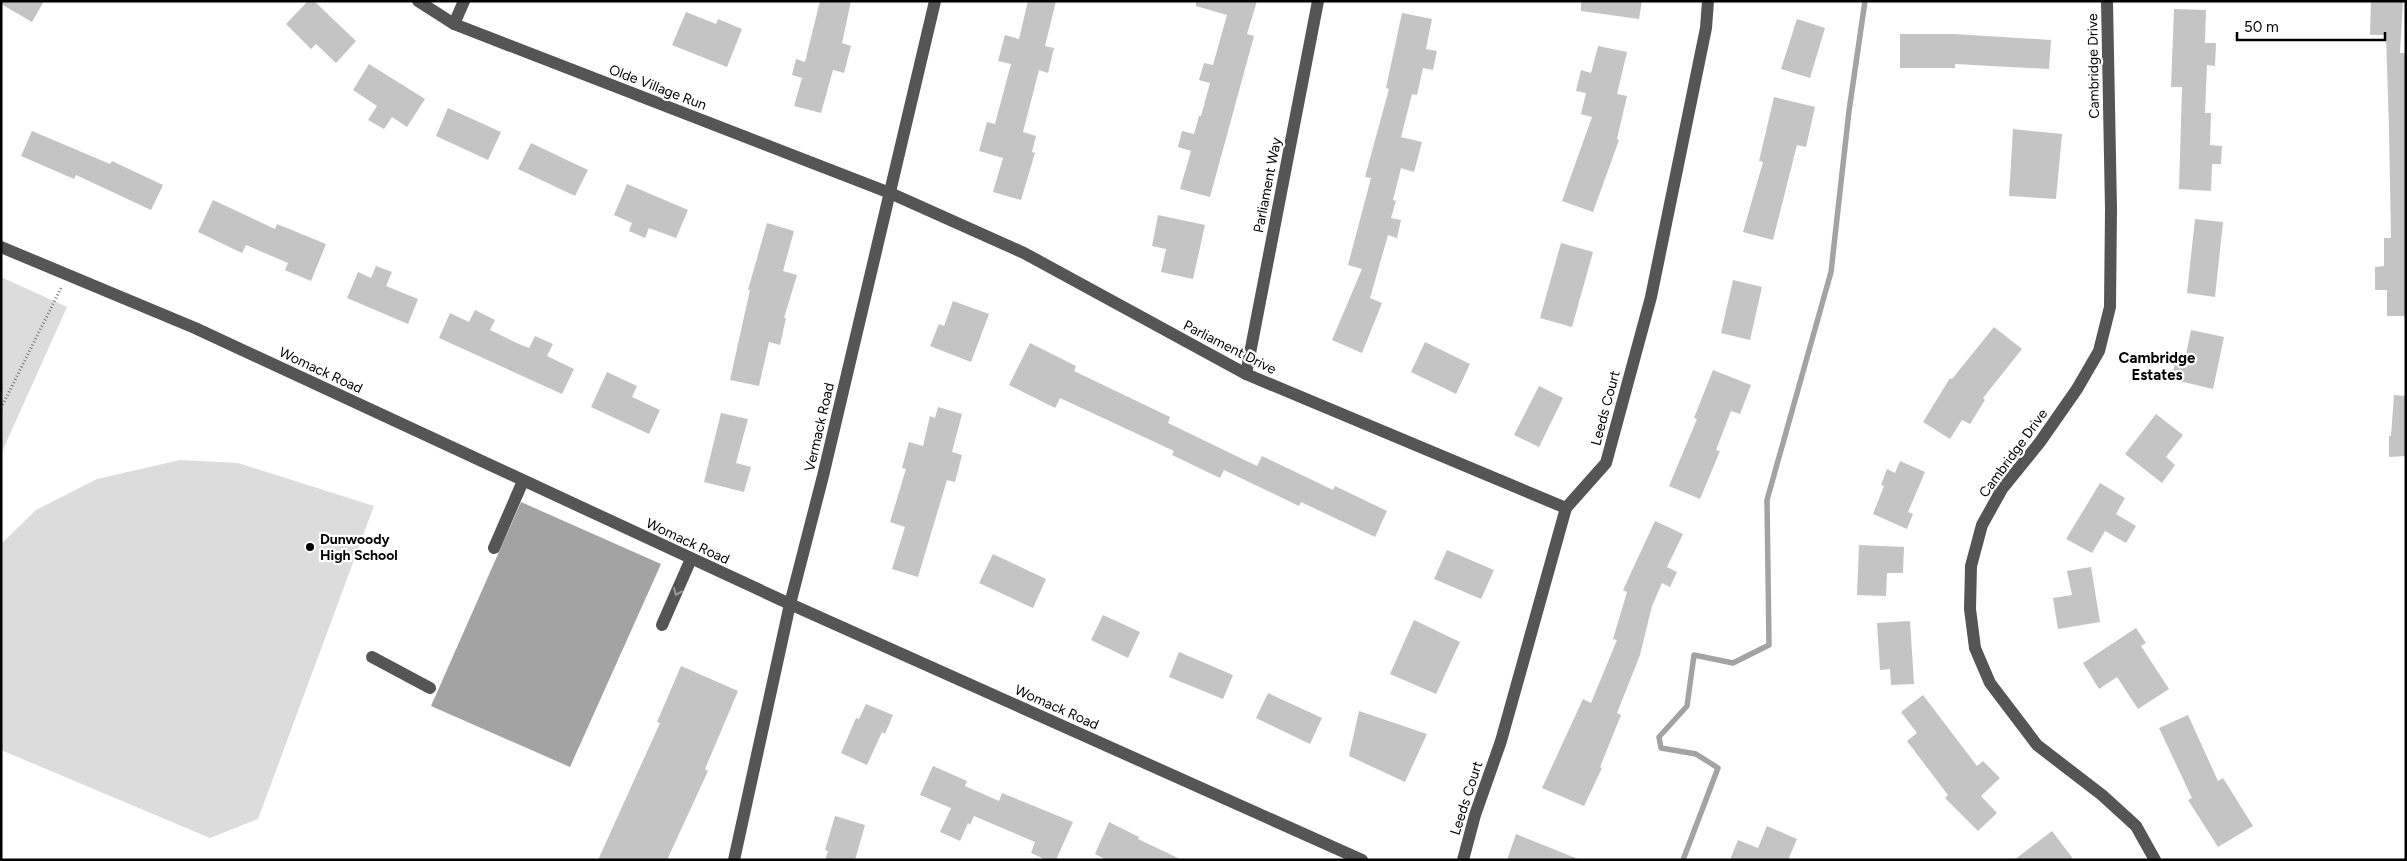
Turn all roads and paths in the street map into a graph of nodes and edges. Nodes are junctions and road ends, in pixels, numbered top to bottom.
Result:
1 (418, 1) edge
2 (464, 1) edge
3 (935, 1) edge
4 (1318, 1) edge
5 (1708, 1) edge
6 (2107, 1) edge
7 (454, 24) junction
8 (890, 193) junction
9 (1, 247) edge
10 (68, 274) junction
11 (1246, 374) junction
12 (1, 408) edge
13 (523, 481) junction
14 (1566, 508) junction
15 (494, 548) dead end
16 (691, 559) junction
17 (790, 604) junction
18 (662, 625) dead end
19 (372, 658) dead end
20 (430, 688) dead end
21 (734, 860) edge
22 (1362, 860) edge
23 (1463, 860) edge
24 (2155, 860) edge

1 - 7 street, Olde Village Run
2 - 7 street
3 - 8 street, Vermack Road
4 - 11 street, Parliament Way
5 - 14 street, Leeds Court
6 - 24 street, Cambridge Drive
7 - 8 street, Olde Village Run
8 - 11 street, Parliament Drive
8 - 17 street, Vermack Road
9 - 10 street, Womack Road
10 - 12 path
10 - 13 street, Womack Road
11 - 14 street, Parliament Drive
13 - 15 street
13 - 16 street, Womack Road
14 - 23 street, Leeds Court
16 - 17 street, Womack Road
16 -> 18 street
17 - 21 street, Vermack Road
17 - 22 street, Womack Road
19 - 20 street

